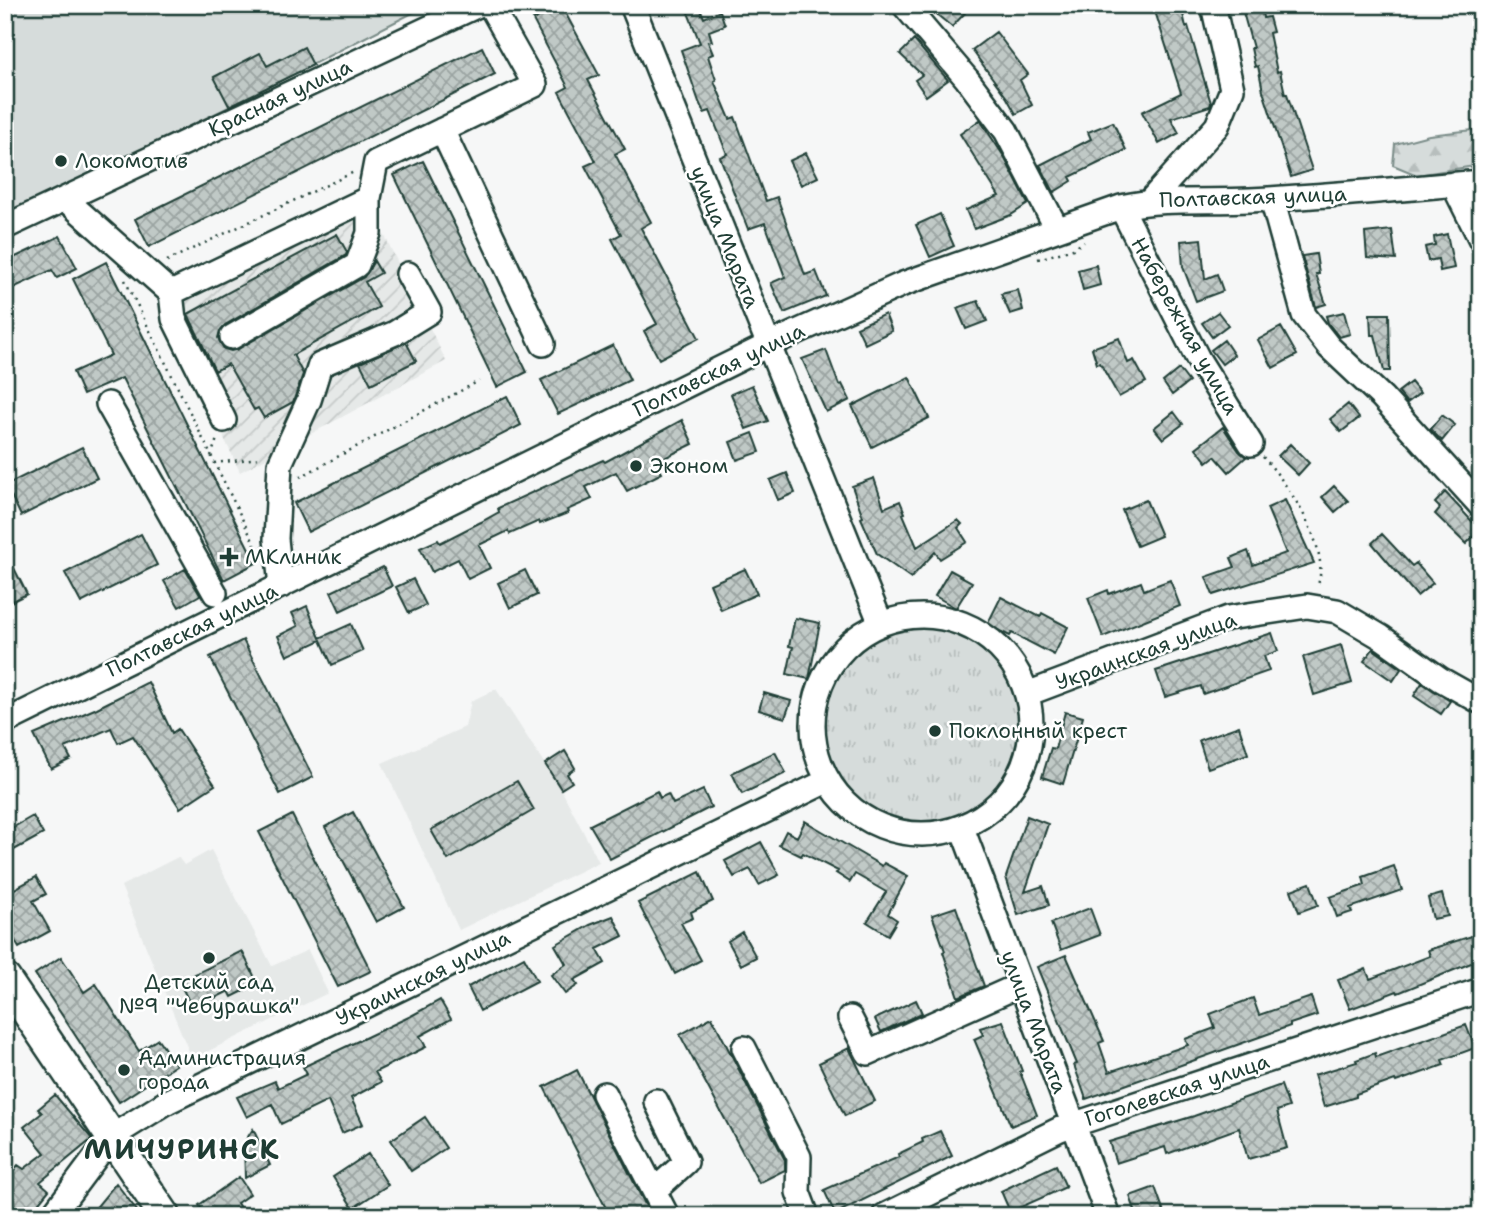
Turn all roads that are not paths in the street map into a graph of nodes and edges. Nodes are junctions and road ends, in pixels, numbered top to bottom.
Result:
1 (478, 5) edge
2 (490, 5) edge
3 (632, 5) edge
4 (904, 5) edge
5 (1213, 5) edge
6 (442, 130) junction
7 (1481, 182) edge
8 (1453, 184) junction
9 (369, 198) junction
10 (65, 199) junction
11 (1272, 199) junction
12 (1151, 200) junction
13 (1121, 206) junction
14 (5, 227) edge
15 (1058, 229) junction
16 (1481, 240) edge
17 (408, 274) dead end
18 (171, 293) junction
19 (232, 337) dead end
20 (543, 344) dead end
21 (768, 345) junction
22 (108, 404) dead end
23 (224, 420) dead end
24 (1251, 444) road end
25 (1481, 506) edge
26 (281, 586) junction
27 (215, 593) dead end
28 (881, 624) junction
29 (1027, 694) junction
30 (1481, 702) edge
31 (5, 722) edge
32 (827, 781) junction
33 (962, 828) junction
34 (5, 979) edge
35 (1020, 985) junction
36 (1481, 990) edge
37 (850, 1018) dead end
38 (744, 1048) dead end
39 (604, 1094) dead end
40 (656, 1101) dead end
41 (1073, 1125) junction
42 (111, 1137) junction
43 (655, 1190) junction
44 (52, 1216) edge
45 (165, 1216) edge
46 (667, 1216) edge
47 (807, 1216) edge
48 (884, 1216) edge
49 (1108, 1216) edge

1 - 10 street, Красная улица
2 - 6 street
3 - 21 street, улица Марата
4 - 15 street
5 - 12 street
6 - 9 street
6 - 20 street
7 - 8 street, Полтавская улица
8 - 11 street, Полтавская улица
8 - 16 street
9 - 18 street
9 - 19 street
10 - 14 street, Красная улица
10 - 18 street
11 - 12 street, Полтавская улица
11 - 25 street
12 - 13 street, Полтавская улица
13 - 15 street, Полтавская улица
13 - 24 street, Набережная улица
15 - 21 street, Полтавская улица
17 - 26 street
18 - 23 street
21 - 26 street, Полтавская улица
21 - 28 street, улица Марата
22 - 27 street
26 - 31 street, Полтавская улица
28 - 29 street
28 - 32 street
29 - 30 street, Украинская улица
29 - 33 street
32 - 33 street
32 - 42 street, Украинская улица
33 - 35 street, улица Марата
34 - 42 main road
35 - 37 street
35 - 41 street, улица Марата
36 - 41 street, Гоголевская улица
38 - 47 street
39 - 43 street
40 - 43 street
41 - 48 street, Гоголевская улица
41 - 49 street, улица Марата
42 - 44 street, Украинская улица
42 - 45 main road
43 - 46 street

